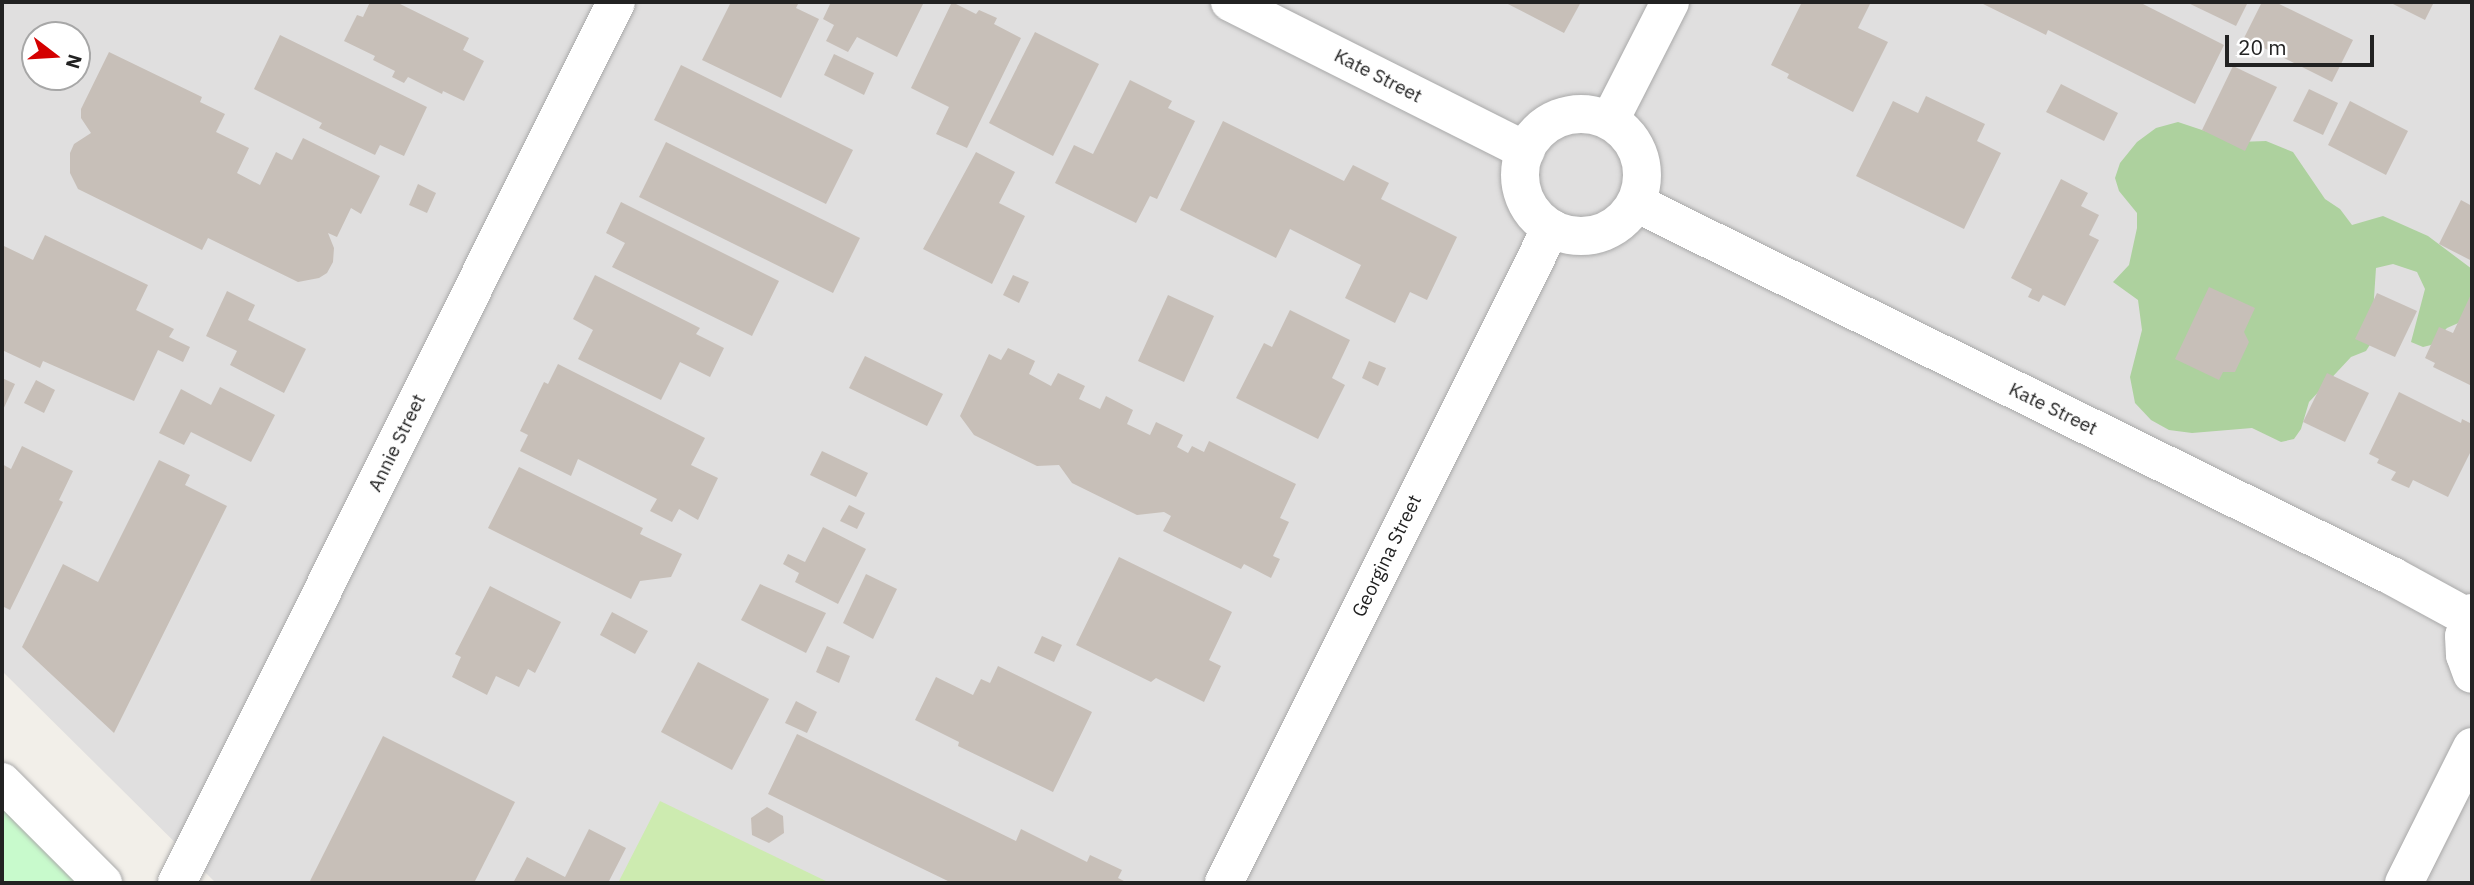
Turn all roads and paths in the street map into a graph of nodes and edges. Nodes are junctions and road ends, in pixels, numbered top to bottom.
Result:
1 (616, 2) edge
2 (1230, 2) edge
3 (1670, 2) edge
4 (1610, 120) junction
5 (1526, 151) junction
6 (1636, 203) junction
7 (1551, 229) junction
8 (2471, 615) edge
9 (2472, 674) edge
10 (2472, 747) edge
11 (2, 782) edge
12 (103, 883) edge
13 (177, 883) edge
14 (1224, 883) edge
15 (2404, 883) edge

1 - 13 street, Annie Street
2 - 5 street, Kate Street
3 - 4 street
4 - 5 street
4 - 6 street
5 - 7 street
6 - 7 street
6 - 8 street, Kate Street
7 - 14 street, Georgina Street
8 - 9 street
10 - 15 street
11 - 12 street

